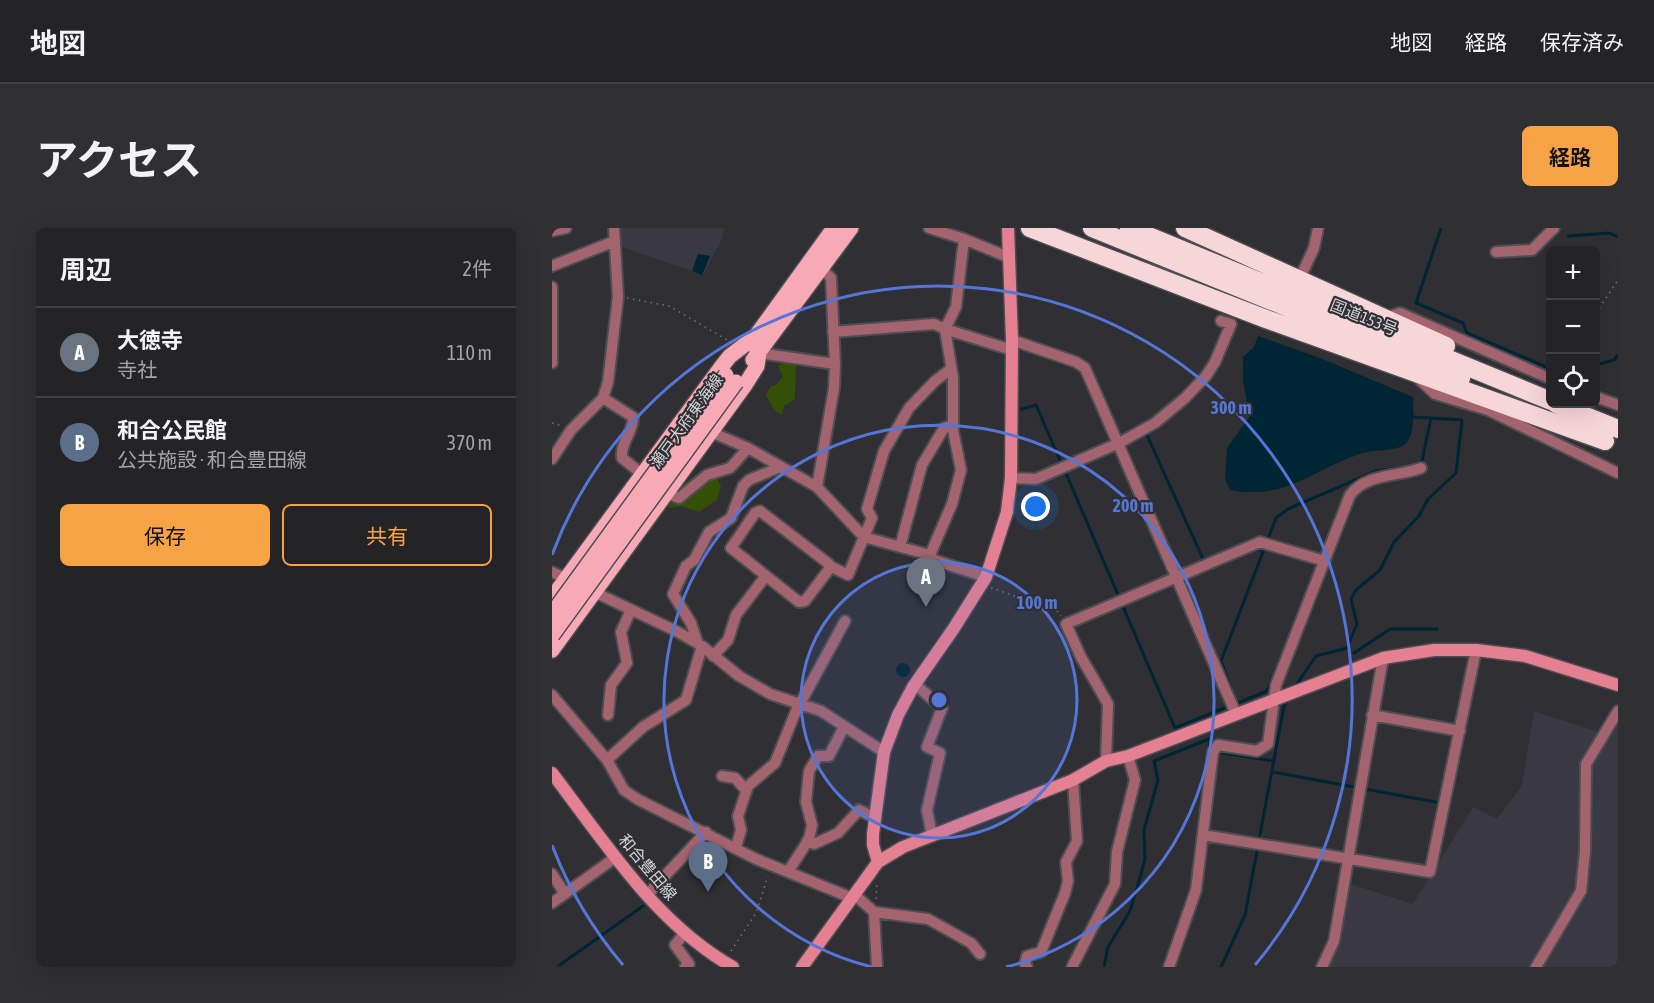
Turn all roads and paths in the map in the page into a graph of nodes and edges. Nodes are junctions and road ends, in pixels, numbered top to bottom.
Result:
1 (566, 228) edge
2 (614, 228) edge
3 (834, 228) edge
4 (851, 228) edge
5 (929, 228) edge
6 (1008, 228) edge
7 (1030, 228) edge
8 (1092, 228) edge
9 (1129, 228) edge
10 (1185, 228) edge
11 (1318, 228) edge
12 (1554, 228) edge
13 (552, 231) edge
14 (964, 239) junction
15 (615, 241) junction
16 (1496, 252) dead end
17 (1008, 257) junction
18 (552, 266) edge
19 (821, 268) junction
20 (1299, 280) junction
21 (1618, 280) edge
22 (552, 287) edge
23 (618, 297) junction
24 (1600, 307) edge
25 (1385, 318) junction
26 (1221, 321) dead end
27 (945, 329) junction
28 (833, 332) junction
29 (755, 337) junction
30 (733, 343) dead end
31 (1012, 345) junction
32 (759, 353) junction
33 (552, 363) edge
34 (836, 364) junction
35 (951, 369) junction
36 (1413, 374) junction
37 (1546, 377) edge
38 (731, 378) junction
39 (1546, 391) edge
40 (603, 398) junction
41 (1600, 398) edge
42 (1546, 399) edge
43 (1618, 405) edge
44 (1563, 408) edge
45 (1579, 408) edge
46 (953, 426) junction
47 (711, 432) junction
48 (1615, 436) edge
49 (1119, 443) junction
50 (748, 448) junction
51 (552, 459) edge
52 (780, 467) junction
53 (1421, 468) dead end
54 (1618, 473) edge
55 (642, 474) junction
56 (1011, 478) junction
57 (817, 487) junction
58 (666, 494) junction
59 (865, 537) junction
60 (900, 547) junction
61 (930, 555) junction
62 (1325, 561) junction
63 (830, 566) junction
64 (559, 575) edge
65 (765, 577) junction
66 (1177, 578) junction
67 (983, 581) junction
68 (596, 593) junction
69 (552, 598) edge
70 (631, 610) junction
71 (552, 614) edge
72 (845, 621) dead end
73 (1066, 624) junction
74 (552, 635) edge
75 (700, 645) junction
76 (552, 650) edge
77 (1476, 650) junction
78 (713, 656) junction
79 (1383, 658) junction
80 (915, 684) junction
81 (1618, 685) edge
82 (552, 695) edge
83 (1274, 699) junction
84 (800, 705) junction
85 (1618, 711) edge
86 (1236, 714) junction
87 (608, 715) dead end
88 (1372, 715) junction
89 (844, 727) junction
90 (1460, 730) junction
91 (884, 752) junction
92 (1128, 756) junction
93 (607, 760) junction
94 (1106, 761) junction
95 (552, 773) edge
96 (722, 776) dead end
97 (1073, 780) junction
98 (746, 790) junction
99 (875, 818) junction
100 (706, 832) junction
101 (1203, 835) junction
102 (932, 836) junction
103 (807, 841) junction
104 (736, 848) junction
105 (616, 857) junction
106 (1350, 857) junction
107 (878, 862) junction
108 (772, 866) junction
109 (788, 872) junction
110 (552, 874) edge
111 (877, 884) dead end
112 (565, 894) junction
113 (647, 895) junction
114 (854, 896) junction
115 (552, 903) edge
116 (874, 912) junction
117 (684, 934) junction
118 (980, 954) dead end
119 (728, 964) edge
120 (685, 967) edge
121 (802, 967) edge
122 (877, 967) edge
123 (1027, 967) edge
124 (1072, 967) edge
125 (1169, 967) edge
126 (1322, 967) edge
127 (1536, 967) edge

1 - 13 street
2 - 15 street
3 - 29 main road, 瀬戸大府東海線
4 - 19 main road, 瀬戸大府東海線
5 - 14 street
6 - 17 street
7 - 36 highway
8 - 48 highway, 国道153号
9 - 42 highway, 国道153号
10 - 20 highway
11 - 20 street
12 - 16 street
14 - 17 street
14 - 27 street
15 - 18 street
15 - 23 street
17 - 31 street
19 - 28 street
19 - 32 main road, 瀬戸大府東海線
20 - 25 highway
21 - 24 path
22 - 33 street
23 - 30 path
23 - 40 street
25 - 37 street
25 - 39 highway
26 - 49 street
27 - 28 street
27 - 31 street
27 - 35 street
28 - 34 street
29 - 38 main road, 瀬戸大府東海線
29 - 55 main road
31 - 49 street
31 - 56 street
32 - 34 street
32 - 38 main road, 瀬戸大府東海線
32 - 47 main road
34 - 57 street
35 - 46 street
35 - 59 street
36 - 48 highway
36 - 54 street
38 - 71 main road, 瀬戸大府東海線, bridge
38 - 74 main road, 瀬戸大府東海線, bridge
40 - 51 street
40 - 55 street
41 - 43 street
44 - 48 highway
45 - 48 highway
46 - 60 street
46 - 61 street
47 - 50 street
47 - 58 main road
49 - 56 street
49 - 66 street
50 - 52 street
50 - 58 street
52 - 57 street
52 - 75 street
53 - 62 street
55 - 64 main road
56 - 67 street
57 - 59 street
58 - 68 main road
59 - 60 street
59 - 63 street
60 - 61 street
61 - 67 street
62 - 66 street
62 - 83 street
63 - 65 street
63 - 65 street
64 - 68 street
64 - 69 main road
65 - 78 street
66 - 73 street
66 - 86 street
67 - 73 path
67 - 80 street
68 - 70 street
68 - 76 main road
70 - 75 street
70 - 87 street
72 - 84 street
73 - 94 street
75 - 78 street
75 - 93 street
77 - 79 street
77 - 81 street
77 - 90 street
78 - 84 street
79 - 83 street
79 - 88 street
80 - 91 street
80 - 102 street
82 - 93 street
83 - 86 street
83 - 101 street
84 - 89 street
84 - 98 street
85 - 127 street
86 - 92 street
88 - 90 street
88 - 106 street
89 - 91 street
89 - 103 street
90 - 106 street
91 - 99 street
92 - 94 street
92 - 124 street
93 - 100 street
94 - 97 street
95 - 105 street, 和合豊田線
96 - 98 street
97 - 102 street
97 - 123 street
98 - 104 street
99 - 103 street
99 - 107 street
100 - 104 street
100 - 113 street
101 - 106 street
101 - 125 street
102 - 107 street
103 - 109 street
104 - 108 street
105 - 112 street
105 - 113 street, 和合豊田線
106 - 126 street
107 - 114 street
108 - 109 street
108 - 119 path
109 - 114 street
110 - 112 street
111 - 116 path
112 - 115 street
113 - 117 street, 和合豊田線
114 - 116 street
114 - 121 street
116 - 118 street
116 - 122 street
117 - 119 street, 和合豊田線
117 - 120 street

